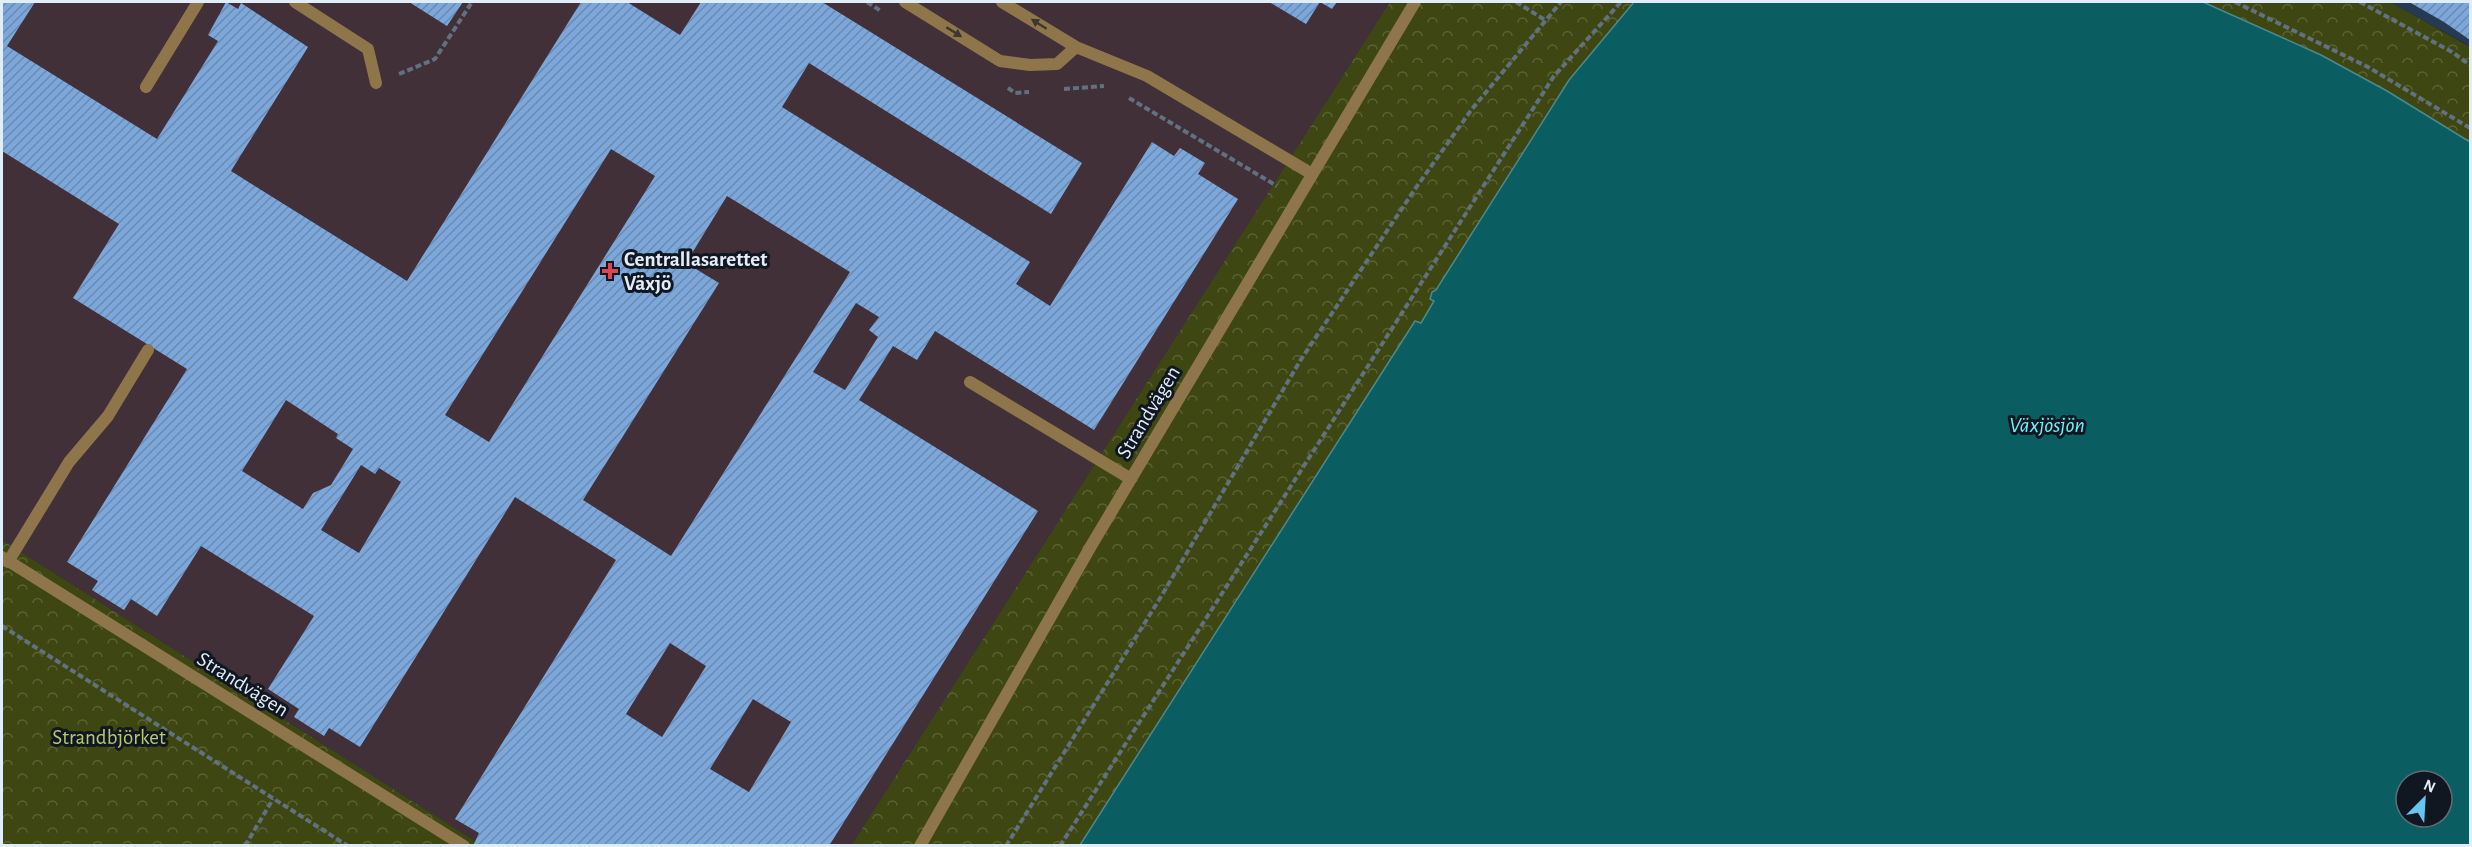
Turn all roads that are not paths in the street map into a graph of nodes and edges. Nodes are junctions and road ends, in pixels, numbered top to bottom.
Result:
1 (198, 2) edge
2 (295, 2) edge
3 (905, 2) edge
4 (1002, 2) edge
5 (1415, 2) edge
6 (1076, 47) junction
7 (376, 83) road end
8 (146, 87) dead end
9 (1312, 174) junction
10 (148, 350) dead end
11 (970, 382) dead end
12 (1131, 479) junction
13 (5, 560) edge
14 (464, 846) edge
15 (920, 846) edge

1 - 8 street
2 - 7 street
3 -> 6 street
6 -> 4 street
5 - 9 street, Strandvägen
6 - 9 street
9 - 12 street, Strandvägen
10 - 13 street
11 - 12 street
12 - 15 street, Strandvägen
13 - 14 street, Strandvägen

